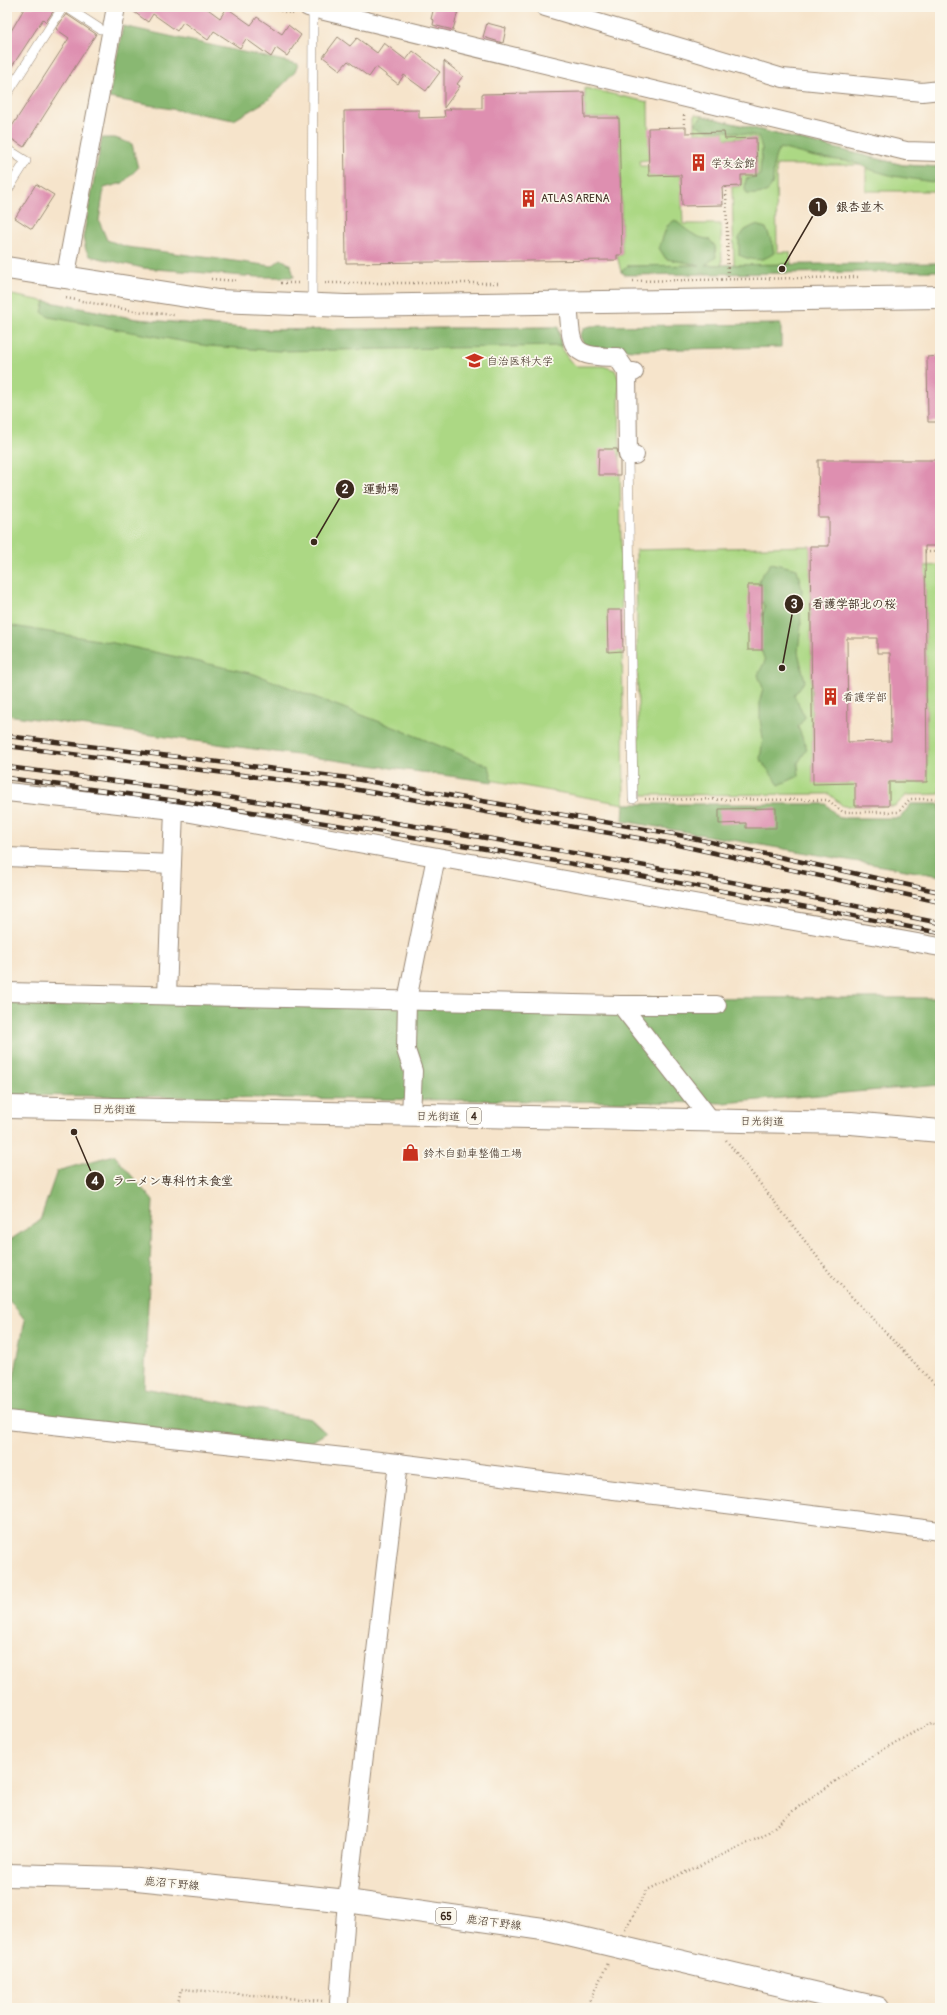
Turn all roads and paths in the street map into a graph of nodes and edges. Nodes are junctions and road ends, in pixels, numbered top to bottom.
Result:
1 (65, 7) edge
2 (116, 7) edge
3 (545, 7) edge
4 (310, 8) edge
5 (100, 28) dead end
6 (940, 90) edge
7 (7, 94) edge
8 (7, 149) edge
9 (940, 152) edge
10 (726, 187) dead end
11 (7, 192) edge
12 (7, 268) edge
13 (864, 277) dead end
14 (65, 278) junction
15 (208, 279) dead end
16 (728, 279) junction
17 (244, 282) dead end
18 (626, 282) dead end
19 (274, 283) dead end
20 (305, 283) dead end
21 (321, 283) dead end
22 (502, 283) dead end
23 (940, 297) edge
24 (568, 302) junction
25 (312, 304) junction
26 (631, 455) joint
27 (925, 552) dead end
28 (940, 552) edge
29 (7, 792) edge
30 (633, 799) joint
31 (940, 799) edge
32 (174, 810) junction
33 (7, 857) edge
34 (436, 857) junction
35 (172, 864) junction
36 (940, 947) edge
37 (7, 992) edge
38 (167, 995) junction
39 (408, 1000) junction
40 (621, 1004) junction
41 (717, 1005) dead end
42 (7, 1107) edge
43 (411, 1115) junction
44 (711, 1120) junction
45 (940, 1131) edge
46 (940, 1390) edge
47 (7, 1420) edge
48 (398, 1464) junction
49 (940, 1531) edge
50 (940, 1726) edge
51 (7, 1875) edge
52 (347, 1900) junction
53 (616, 1945) junction
54 (339, 2002) joint
55 (177, 2008) edge
56 (586, 2008) edge
57 (878, 2008) edge

1 - 5 lane
1 - 7 lane
2 - 14 street
3 - 6 street
4 - 9 street
4 - 25 lane
8 - 11 lane
10 - 16 path
12 - 14 main road
13 - 16 path
14 - 25 main road
15 - 17 path
16 - 18 path
19 - 20 path
21 - 22 path
23 - 24 main road
24 - 25 main road
24 - 26 street
26 - 30 lane
27 - 28 path
29 - 32 street
30 - 31 path
32 - 34 street
32 - 35 street
33 - 35 street
34 - 36 street
34 - 39 street
35 - 38 street
37 - 38 street
38 - 39 street
39 - 40 street
39 - 43 street
40 - 41 street
40 - 44 street
42 - 43 main road, 日光街道 / 4
43 - 44 main road, 日光街道 / 4
44 - 45 main road, 日光街道 / 4
44 - 46 path
47 - 48 street
48 - 49 street
48 - 52 street
50 - 53 path
51 - 52 main road, 鹿沼下野線 / 65
52 - 53 main road, 鹿沼下野線 / 65
52 - 54 street
53 - 56 path
53 - 57 main road, 鹿沼下野線 / 65
54 - 55 path

